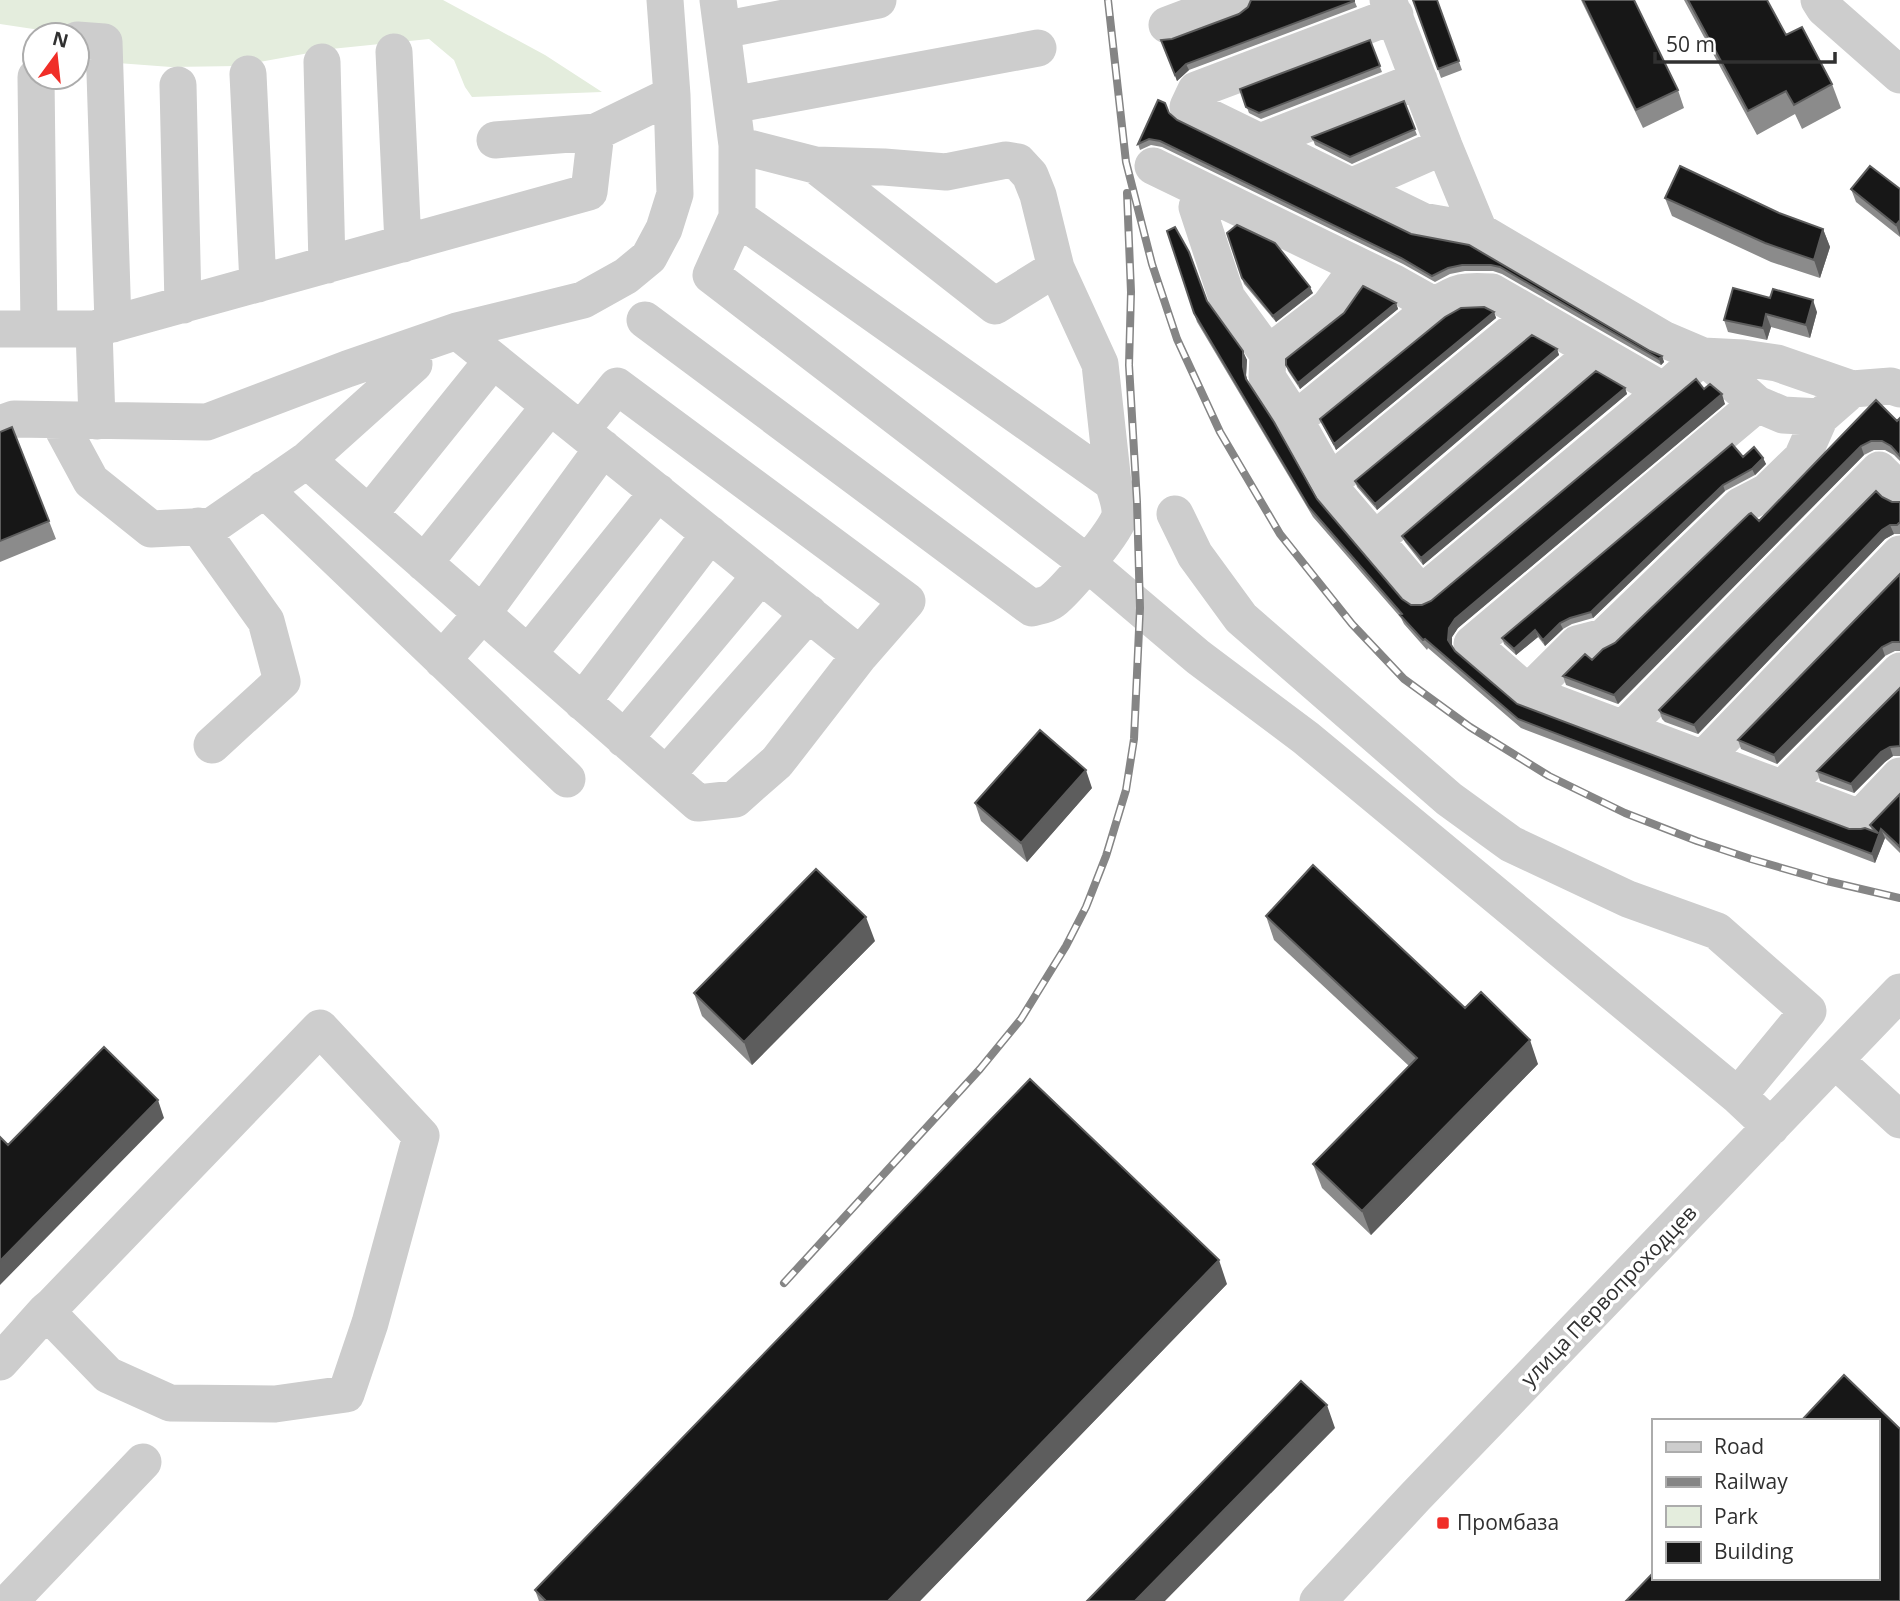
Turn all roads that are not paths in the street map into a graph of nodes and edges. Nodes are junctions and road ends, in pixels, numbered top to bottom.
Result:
1 (665, 0) edge
2 (878, 0) edge
3 (1234, 0) edge
4 (1819, 0) edge
5 (1392, 7) edge
6 (720, 15) edge
7 (1167, 25) dead end
8 (91, 41) edge
9 (1038, 48) dead end
10 (394, 52) dead end
11 (322, 62) dead end
12 (248, 74) dead end
13 (1900, 75) edge
14 (1419, 80) junction
15 (178, 85) dead end
16 (36, 91) edge
17 (672, 95) junction
18 (732, 105) junction
19 (596, 132) junction
20 (495, 140) dead end
21 (1260, 142) junction
22 (737, 145) junction
23 (1444, 146) junction
24 (815, 164) junction
25 (1153, 166) dead end
26 (1351, 187) junction
27 (1205, 191) junction
28 (737, 217) junction
29 (1479, 231) junction
30 (402, 244) junction
31 (327, 265) junction
32 (1359, 266) junction
33 (1056, 268) junction
34 (258, 284) junction
35 (183, 305) junction
36 (1435, 306) junction
37 (1534, 315) junction
38 (645, 320) dead end
39 (104, 327) junction
40 (0, 329) edge
41 (39, 329) junction
42 (457, 331) junction
43 (1595, 352) junction
44 (1268, 354) junction
45 (1703, 356) junction
46 (493, 360) junction
47 (414, 364) dead end
48 (1900, 388) edge
49 (1852, 389) junction
50 (1664, 391) junction
51 (1757, 404) junction
52 (550, 405) junction
53 (1820, 417) junction
54 (5, 420) edge
55 (58, 420) junction
56 (1295, 420) junction
57 (97, 421) junction
58 (592, 439) junction
59 (307, 460) junction
60 (1330, 482) junction
61 (1112, 483) junction
62 (264, 489) junction
63 (1900, 491) edge
64 (658, 492) junction
65 (369, 514) junction
66 (1175, 514) dead end
67 (198, 526) junction
68 (710, 534) junction
69 (1375, 540) junction
70 (1900, 554) edge
71 (425, 563) junction
72 (1087, 563) junction
73 (761, 575) junction
74 (482, 614) junction
75 (809, 614) junction
76 (528, 654) junction
77 (860, 654) junction
78 (442, 660) junction
79 (1900, 671) edge
80 (1528, 693) junction
81 (582, 702) junction
82 (1623, 729) junction
83 (624, 738) junction
84 (212, 745) dead end
85 (1703, 760) junction
86 (666, 775) junction
87 (1900, 776) edge
88 (567, 779) dead end
89 (1782, 789) junction
90 (1900, 992) edge
91 (1835, 1060) junction
92 (1738, 1096) junction
93 (1900, 1121) edge
94 (1771, 1127) junction
95 (46, 1311) junction
96 (0, 1362) edge
97 (143, 1462) dead end
98 (10, 1601) edge
99 (1318, 1601) edge

1 - 17 street
2 - 6 street
3 - 7 street
4 - 13 street
5 - 14 street
5 - 21 street
6 - 18 street
8 - 39 street
9 - 18 street
10 - 30 street
11 - 31 street
12 - 34 street
14 - 21 street
14 - 23 street
15 - 35 street
16 - 41 street
17 - 19 street
17 - 42 street
18 - 22 street
19 - 20 street
19 - 30 street
21 - 26 street
22 - 24 street
22 - 28 street
23 - 26 street
23 - 29 street
24 - 33 street
24 - 33 street
25 - 27 street
26 - 29 street
27 - 32 street
27 - 44 street
28 - 61 street
28 - 72 street
29 - 45 street
30 - 31 street
31 - 34 street
32 - 36 street
32 - 44 street
33 - 61 street
34 - 35 street
35 - 39 street
36 - 37 street
36 - 56 street
37 - 43 street
37 - 60 street
38 - 72 street
39 - 41 street
39 - 57 street
40 - 41 street
42 - 46 street
42 - 57 street
43 - 50 street
43 - 69 street
44 - 56 street
45 - 49 street
45 - 50 street
45 - 51 street
46 - 52 street
46 - 65 street
47 - 59 street
48 - 49 street
49 - 53 street
50 - 69 street
51 - 53 street
51 - 80 street
52 - 58 street
52 - 71 street
53 - 80 street
54 - 55 street
55 - 57 street
55 - 67 street
56 - 60 street
58 - 64 street
58 - 74 street
58 - 77 street
59 - 62 street
59 - 65 street
60 - 69 street
61 - 72 street
62 - 67 street
62 - 78 street
63 - 82 street
64 - 68 street
64 - 76 street
65 - 71 street
66 - 92 street
67 - 84 street
68 - 73 street
68 - 81 street
70 - 85 street
71 - 74 street
72 - 92 street
73 - 75 street
73 - 83 street
74 - 76 street
74 - 78 street
75 - 77 street
75 - 86 street
76 - 81 street
77 - 86 street
78 - 88 street
79 - 89 street
80 - 82 street
81 - 83 street
82 - 85 street
83 - 86 street
85 - 89 street
87 - 89 street
90 - 91 street, улица Первопроходцев
91 - 93 street
91 - 94 street, улица Первопроходцев
92 - 94 street
94 - 99 street, улица Первопроходцев
95 - 95 street
95 - 96 street
97 - 98 street

